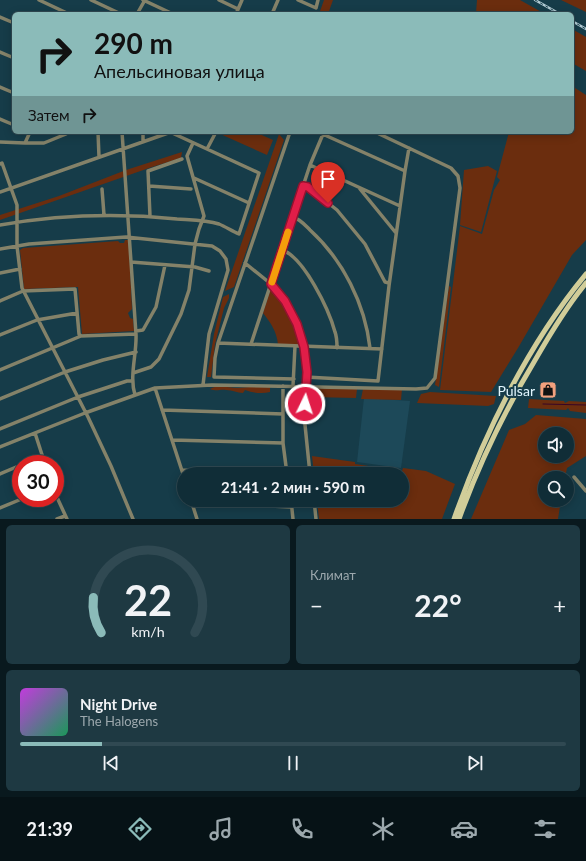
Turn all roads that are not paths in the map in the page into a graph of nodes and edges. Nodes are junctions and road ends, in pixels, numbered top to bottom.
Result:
1 (39, 0) edge
2 (91, 0) edge
3 (144, 0) edge
4 (219, 0) edge
5 (242, 0) edge
6 (278, 0) edge
7 (298, 0) edge
8 (318, 0) edge
9 (238, 9) junction
10 (65, 12) edge
11 (117, 12) edge
12 (138, 12) edge
13 (169, 12) edge
14 (237, 12) edge
15 (273, 12) edge
16 (0, 17) edge
17 (12, 22) edge
18 (0, 52) edge
19 (12, 57) edge
20 (0, 87) edge
21 (12, 92) edge
22 (0, 119) edge
23 (12, 124) edge
24 (29, 134) edge
25 (66, 134) edge
26 (98, 134) edge
27 (122, 134) edge
28 (143, 134) edge
29 (165, 134) edge
30 (175, 134) edge
31 (215, 134) edge
32 (289, 134) edge
33 (323, 134) joint
34 (379, 134) edge
35 (0, 142) edge
36 (143, 142) junction
37 (193, 142) junction
38 (25, 143) junction
39 (123, 148) junction
40 (409, 148) junction
41 (208, 150) junction
42 (99, 157) junction
43 (182, 159) dead end
44 (0, 164) edge
45 (310, 165) junction
46 (405, 171) junction
47 (194, 178) junction
48 (149, 186) junction
49 (303, 186) junction
50 (358, 187) junction
51 (11, 188) junction
52 (191, 188) dead end
53 (102, 189) dead end
54 (0, 192) edge
55 (249, 203) junction
56 (400, 206) junction
57 (104, 215) junction
58 (127, 215) junction
59 (150, 216) junction
60 (293, 217) junction
61 (202, 221) junction
62 (16, 222) junction
63 (0, 225) edge
64 (396, 233) junction
65 (129, 238) junction
66 (195, 244) junction
67 (17, 246) junction
68 (0, 249) edge
69 (282, 250) junction
70 (131, 262) junction
71 (245, 263) junction
72 (165, 265) junction
73 (192, 267) junction
74 (20, 269) junction
75 (209, 271) dead end
76 (0, 273) edge
77 (586, 274) edge
78 (389, 283) junction
79 (586, 283) edge
80 (271, 284) junction
81 (23, 291) junction
82 (0, 301) edge
83 (77, 313) junction
84 (38, 320) junction
85 (136, 332) junction
86 (0, 335) edge
87 (81, 336) junction
88 (218, 343) junction
89 (251, 344) junction
90 (295, 346) junction
91 (304, 347) junction
92 (337, 348) junction
93 (370, 348) junction
94 (52, 349) junction
95 (382, 349) junction
96 (136, 352) junction
97 (528, 365) junction
98 (0, 370) edge
99 (65, 372) junction
100 (133, 373) junction
101 (306, 377) junction
102 (294, 379) junction
103 (132, 381) junction
104 (203, 385) junction
105 (283, 386) junction
106 (293, 386) junction
107 (306, 387) junction
108 (155, 388) junction
109 (135, 395) junction
110 (78, 398) junction
111 (0, 399) edge
112 (162, 410) junction
113 (85, 413) junction
114 (283, 414) junction
115 (0, 429) edge
116 (35, 433) junction
117 (172, 440) junction
118 (283, 443) junction
119 (0, 447) edge
120 (42, 455) edge
121 (181, 467) edge
122 (286, 467) edge
123 (309, 467) edge
124 (12, 469) edge
125 (0, 474) edge
126 (574, 477) dead end
127 (586, 491) edge
128 (12, 503) edge
129 (61, 507) edge
130 (194, 507) edge
131 (291, 507) edge
132 (315, 507) edge
133 (0, 508) edge
134 (66, 517) edge
135 (57, 519) edge
136 (133, 519) edge
137 (198, 519) edge
138 (293, 519) edge
139 (316, 519) edge
140 (454, 519) edge
141 (459, 519) edge

1 - 10 street
2 - 11 street
3 - 12 street
3 - 13 street
4 - 9 street
5 - 9 street
6 - 15 street
7 - 8 street
9 - 14 street
16 - 17 street
18 - 19 street
20 - 21 street
22 - 23 street
24 - 38 street
25 - 38 street
26 - 42 street
27 - 39 street
28 - 36 street
29 - 36 street
30 - 37 street
31 - 41 street
32 - 71 street
33 - 45 street
33 - 46 street
34 - 40 street
35 - 38 street
36 - 39 street
37 - 41 street
37 - 47 street
39 - 42 street
39 - 58 street
40 - 46 street
40 - 107 street
41 - 55 street
42 - 51 street
43 - 48 street
44 - 51 street
45 - 49 street
45 - 50 street
46 - 56 street
47 - 55 street
47 - 61 street
48 - 52 street
48 - 59 street
49 - 60 street
49 - 78 street
50 - 56 street
50 - 64 street
51 - 54 street
51 - 62 street
53 - 57 street
55 - 61 street
56 - 64 street
57 - 58 street
57 - 62 street
58 - 59 street
58 - 65 street
59 - 61 street
60 - 69 street
60 - 93 street
61 - 66 street
62 - 63 street
62 - 67 street
64 - 78 street
65 - 66 street
65 - 67 street
65 - 70 street
66 - 73 street
66 - 104 street
67 - 68 street
67 - 74 street
69 - 80 street
69 - 92 street
70 - 72 street
70 - 85 street
71 - 80 street
71 - 88 street
72 - 73 street
72 - 85 street
73 - 75 street
73 - 100 street
74 - 76 street
74 - 81 street
77 - 97 main road
78 - 95 street
79 - 97 main road
80 - 89 street
80 - 91 street
81 - 82 street
81 - 83 street
81 - 84 street
83 - 84 street
83 - 87 street
84 - 86 street
84 - 94 street
85 - 87 street
85 - 96 street
87 - 94 street
88 - 89 street
88 - 102 street
89 - 90 street
90 - 91 street
90 - 102 street
91 - 92 street
91 - 101 street
92 - 93 street
93 - 95 street
94 - 98 street
94 - 99 street
95 - 101 street
96 - 99 street
96 - 100 street
97 - 140 main road
97 - 141 main road
99 - 110 street
99 - 111 street
100 - 103 street
101 - 107 street
102 - 106 street
103 - 109 street
103 - 110 street
104 - 105 street
104 - 108 street
105 - 106 street
105 - 114 street
106 - 107 street
107 - 123 street
108 - 109 street
108 - 112 street
109 - 113 street
110 - 113 street
110 - 115 street
112 - 114 street
112 - 117 street
113 - 116 street
113 - 136 street
114 - 118 street
116 - 119 street
116 - 120 street
117 - 118 street
117 - 121 street
118 - 122 street
124 - 125 street
126 - 127 street
128 - 133 street
129 - 134 street
130 - 137 street
131 - 138 street
132 - 139 street
134 - 135 street

